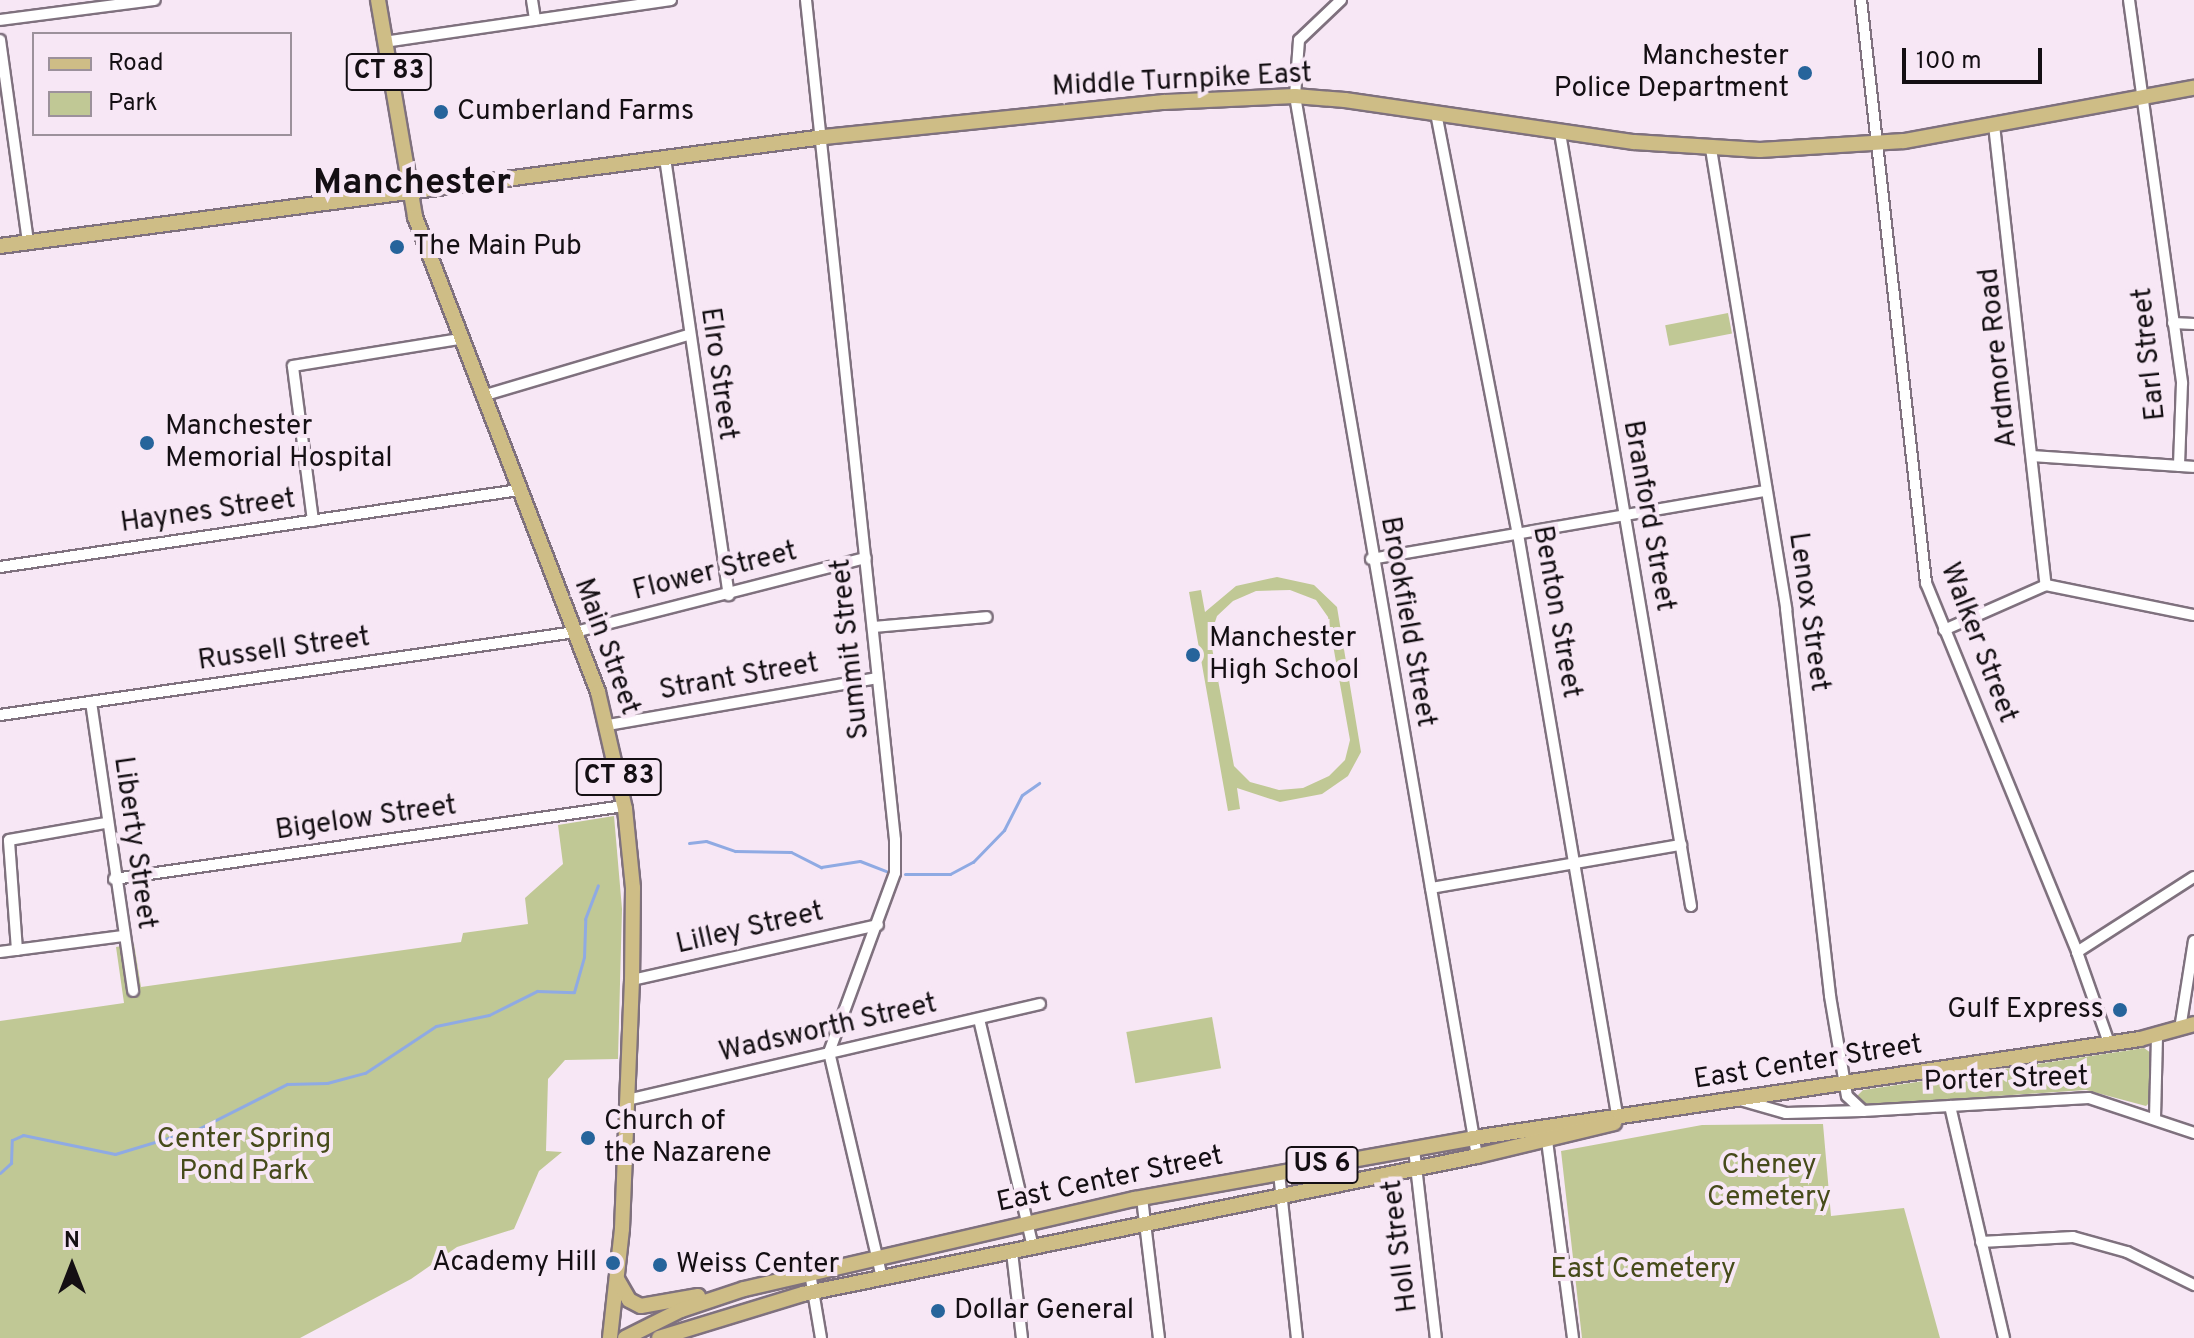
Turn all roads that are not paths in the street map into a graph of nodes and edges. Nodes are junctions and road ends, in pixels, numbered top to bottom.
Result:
1 (155, 0) edge
2 (378, 0) edge
3 (532, 0) edge
4 (671, 0) edge
5 (806, 0) edge
6 (1341, 0) edge
7 (1861, 0) edge
8 (2129, 0) edge
9 (0, 20) edge
10 (535, 20) junction
11 (0, 40) edge
12 (384, 42) junction
13 (2194, 88) edge
14 (1295, 96) junction
15 (2142, 99) junction
16 (1436, 113) junction
17 (1994, 125) junction
18 (1560, 133) junction
19 (824, 137) junction
20 (1877, 143) junction
21 (1711, 149) junction
22 (665, 158) junction
23 (408, 191) junction
24 (28, 242) junction
25 (0, 246) edge
26 (2173, 323) junction
27 (2194, 324) edge
28 (688, 335) junction
29 (460, 339) junction
30 (482, 396) junction
31 (2033, 456) junction
32 (2179, 466) junction
33 (2194, 467) edge
34 (519, 490) junction
35 (1766, 491) junction
36 (1624, 517) junction
37 (313, 521) junction
38 (1518, 534) junction
39 (866, 558) junction
40 (1371, 559) junction
41 (0, 567) edge
42 (2046, 585) junction
43 (729, 595) junction
44 (2194, 615) edge
45 (987, 617) dead end
46 (873, 627) junction
47 (1944, 630) junction
48 (575, 632) junction
49 (877, 678) junction
50 (91, 702) junction
51 (0, 715) edge
52 (608, 725) junction
53 (624, 806) junction
54 (105, 823) junction
55 (1681, 845) junction
56 (1576, 864) junction
57 (2194, 877) edge
58 (114, 879) junction
59 (1431, 888) junction
60 (1691, 906) dead end
61 (878, 925) junction
62 (123, 936) junction
63 (2194, 941) edge
64 (17, 950) junction
65 (0, 952) edge
66 (2077, 952) junction
67 (632, 980) junction
68 (133, 991) dead end
69 (1040, 1004) dead end
70 (979, 1019) junction
71 (2187, 1026) edge
72 (2157, 1035) junction
73 (2109, 1043) junction
74 (829, 1052) junction
75 (1844, 1083) junction
76 (627, 1100) junction
77 (1738, 1100) junction
78 (1950, 1106) junction
79 (1863, 1111) junction
80 (2155, 1118) junction
81 (1618, 1120) junction
82 (2194, 1133) edge
83 (1546, 1134) junction
84 (1473, 1138) junction
85 (1414, 1149) junction
86 (1477, 1156) junction
87 (1416, 1169) junction
88 (1279, 1173) junction
89 (1281, 1196) junction
90 (1142, 1198) junction
91 (1027, 1223) junction
92 (1145, 1224) junction
93 (1981, 1242) junction
94 (1033, 1248) junction
95 (1012, 1252) junction
96 (877, 1258) junction
97 (810, 1273) junction
98 (882, 1278) junction
99 (617, 1279) junction
100 (2194, 1285) edge
101 (813, 1292) junction
102 (723, 1295) junction
103 (728, 1314) junction
104 (610, 1338) edge
105 (625, 1338) edge
106 (659, 1338) edge
107 (821, 1338) edge
108 (1022, 1338) edge
109 (1159, 1338) edge
110 (1297, 1338) edge
111 (1436, 1338) edge
112 (1573, 1338) edge
113 (2004, 1338) edge

1 - 9 street
2 - 12 main road, Main Street / CT 83
3 - 10 street
4 - 10 street
5 - 19 street, Summit Street
6 - 14 street, Brookfield Street
7 - 20 street, Walker Street
8 - 15 street, Earl Street
10 - 12 street
11 - 24 street
12 - 23 main road, Main Street / CT 83
13 - 15 main road, Middle Turnpike East
14 - 16 main road, Middle Turnpike East
14 - 19 main road, Middle Turnpike East
14 - 40 street, Brookfield Street
15 - 17 main road, Middle Turnpike East
15 - 26 street, Earl Street
16 - 18 main road, Middle Turnpike East
16 - 38 street, Benton Street
17 - 20 main road, Middle Turnpike East
17 - 31 street, Ardmore Road
18 - 21 main road, Middle Turnpike East
18 - 36 street, Branford Street
19 - 22 main road, Middle Turnpike East
19 - 39 street, Summit Street
20 - 21 main road, Middle Turnpike East
20 - 47 street, Walker Street
21 - 35 street, Lenox Street
22 - 23 main road, Middle Turnpike East
22 - 28 street, Elro Street
23 - 24 main road, Middle Turnpike East
23 - 29 main road, Main Street / CT 83
24 - 25 main road, Middle Turnpike East
26 - 27 street
26 - 32 street, Earl Street
28 - 30 street
28 - 43 street, Elro Street
29 - 30 main road, Main Street / CT 83
29 - 37 street
30 - 34 main road, Main Street / CT 83
31 - 32 street
31 - 42 street, Ardmore Road
32 - 33 street
34 - 37 street, Haynes Street
34 - 48 main road, Main Street / CT 83
35 - 36 street
35 - 75 street, Lenox Street
36 - 38 street
36 - 55 street, Branford Street
37 - 41 street, Haynes Street
38 - 40 street
38 - 56 street, Benton Street
39 - 43 street, Flower Street
39 - 46 street, Summit Street
40 - 59 street, Brookfield Street
42 - 44 street
42 - 47 street
43 - 48 street, Flower Street
45 - 46 street
46 - 49 street, Summit Street
47 - 66 street, Walker Street
48 - 50 street, Russell Street
48 - 52 main road, Main Street / CT 83
49 - 52 street, Strant Street
49 - 61 street, Summit Street
50 - 51 street, Russell Street
50 - 54 street, Liberty Street
52 - 53 main road, Main Street / CT 83
53 - 58 street, Bigelow Street
53 - 67 main road, Main Street / CT 83
54 - 58 street, Liberty Street
54 - 64 street
55 - 56 street
55 - 60 street, Branford Street
56 - 59 street
56 - 81 street, Benton Street
57 - 66 street
58 - 62 street, Liberty Street
59 - 84 street, Brookfield Street
61 - 67 street, Lilley Street
61 - 74 street, Summit Street
62 - 64 street
62 - 68 street, Liberty Street
63 - 71 street
64 - 65 street
66 - 73 street, Walker Street
67 - 76 main road, Main Street / CT 83
69 - 70 street, Wadsworth Street
70 - 74 street, Wadsworth Street
70 - 91 street
71 - 72 main road, East Center Street / US 6
72 - 73 main road, East Center Street / US 6
72 - 80 street
73 - 75 main road, East Center Street / US 6
74 - 76 street, Wadsworth Street
74 - 96 street
75 - 77 main road, East Center Street / US 6
75 - 79 street
76 - 99 main road, Main Street / CT 83
77 - 79 street, Porter Street
77 - 81 main road, East Center Street / US 6
78 - 79 street, Porter Street
78 - 80 street, Porter Street
78 - 93 street
80 - 82 street, Porter Street
81 - 83 main road, East Center Street / US 6
83 - 84 main road, East Center Street / US 6
83 - 86 main road, East Center Street / US 6
83 - 112 street
84 - 85 main road, East Center Street / US 6
84 - 86 street, Brookfield Street
85 - 87 street, Holl Street
85 - 88 main road, East Center Street / US 6
86 - 87 main road, East Center Street / US 6
87 - 89 main road, East Center Street / US 6
87 - 111 street, Holl Street
88 - 89 street
88 - 90 main road, East Center Street / US 6
89 - 92 main road, East Center Street / US 6
89 - 110 street
90 - 91 main road, East Center Street / US 6
90 - 92 street
91 - 94 street
91 - 96 main road, East Center Street / US 6
92 - 94 main road, East Center Street / US 6
92 - 109 street
93 - 100 street
93 - 113 street
94 - 95 main road, East Center Street / US 6
95 - 98 main road, East Center Street / US 6
95 - 108 street
96 - 97 main road, East Center Street / US 6
96 - 98 street
97 - 101 street
97 - 102 main road, East Center Street / US 6
98 - 101 main road, East Center Street / US 6
99 - 102 main road
99 - 104 main road, Main Street / CT 83
101 - 103 main road, East Center Street / US 6
101 - 107 street
102 - 103 main road
102 - 105 main road, East Center Street / US 6
103 - 106 main road, East Center Street / US 6

